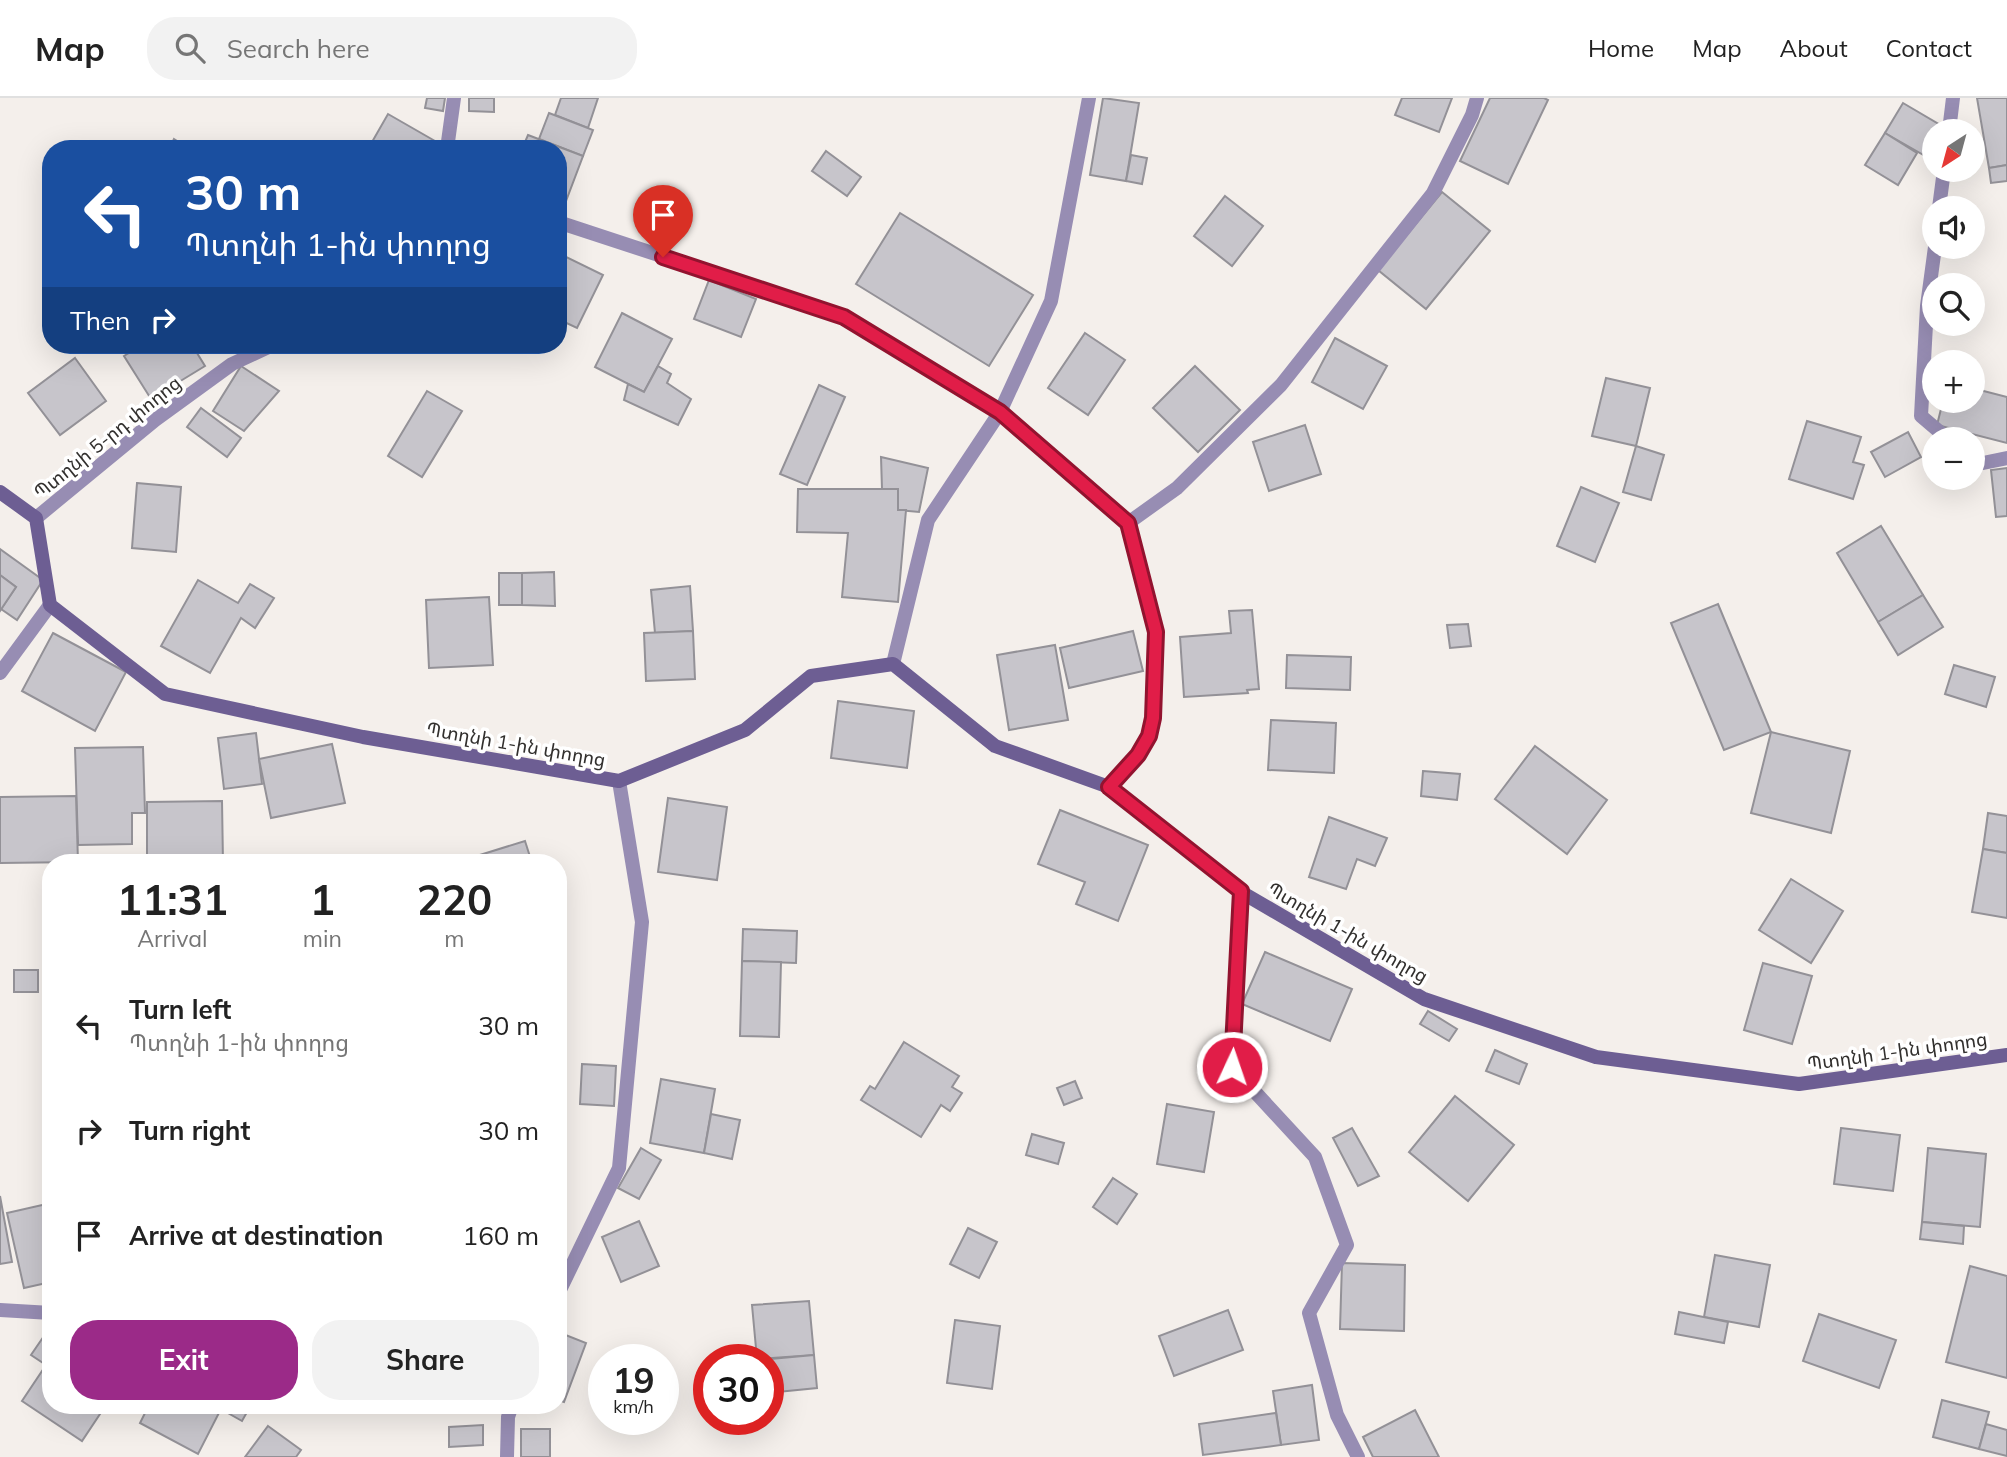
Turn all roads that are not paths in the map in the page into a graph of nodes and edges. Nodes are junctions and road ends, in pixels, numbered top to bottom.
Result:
1 (454, 98) edge
2 (1089, 98) edge
3 (1477, 98) edge
4 (1952, 98) edge
5 (1949, 119) edge
6 (448, 140) edge
7 (567, 225) edge
8 (1933, 259) edge
9 (254, 354) edge
10 (1000, 412) junction
11 (1934, 427) edge
12 (2007, 458) edge
13 (1985, 463) edge
14 (0, 492) edge
15 (36, 518) junction
16 (1128, 523) junction
17 (50, 605) junction
18 (893, 664) junction
19 (0, 673) edge
20 (618, 781) junction
21 (1109, 787) junction
22 (1241, 891) junction
23 (2007, 1055) edge
24 (567, 1275) edge
25 (0, 1310) edge
26 (42, 1312) edge
27 (509, 1414) edge
28 (507, 1457) edge
29 (1358, 1457) edge

1 - 6 street
2 - 10 street
3 - 16 street
4 - 5 street
7 - 10 street
8 - 11 street
9 - 15 street, Պտղնի 5-րդ փողոց
10 - 16 street
10 - 18 street
12 - 13 street
14 - 15 street
15 - 17 street
16 - 21 street
17 - 19 street
17 - 20 street, Պտղնի 1-ին փողոց
18 - 20 street, Պտղնի 1-ին փողոց
18 - 21 street, Պտղնի 1-ին փողոց
20 - 24 street
21 - 22 street, Պտղնի 1-ին փողոց
22 - 23 street, Պտղնի 1-ին փողոց
22 - 29 street
25 - 26 street
27 - 28 street

